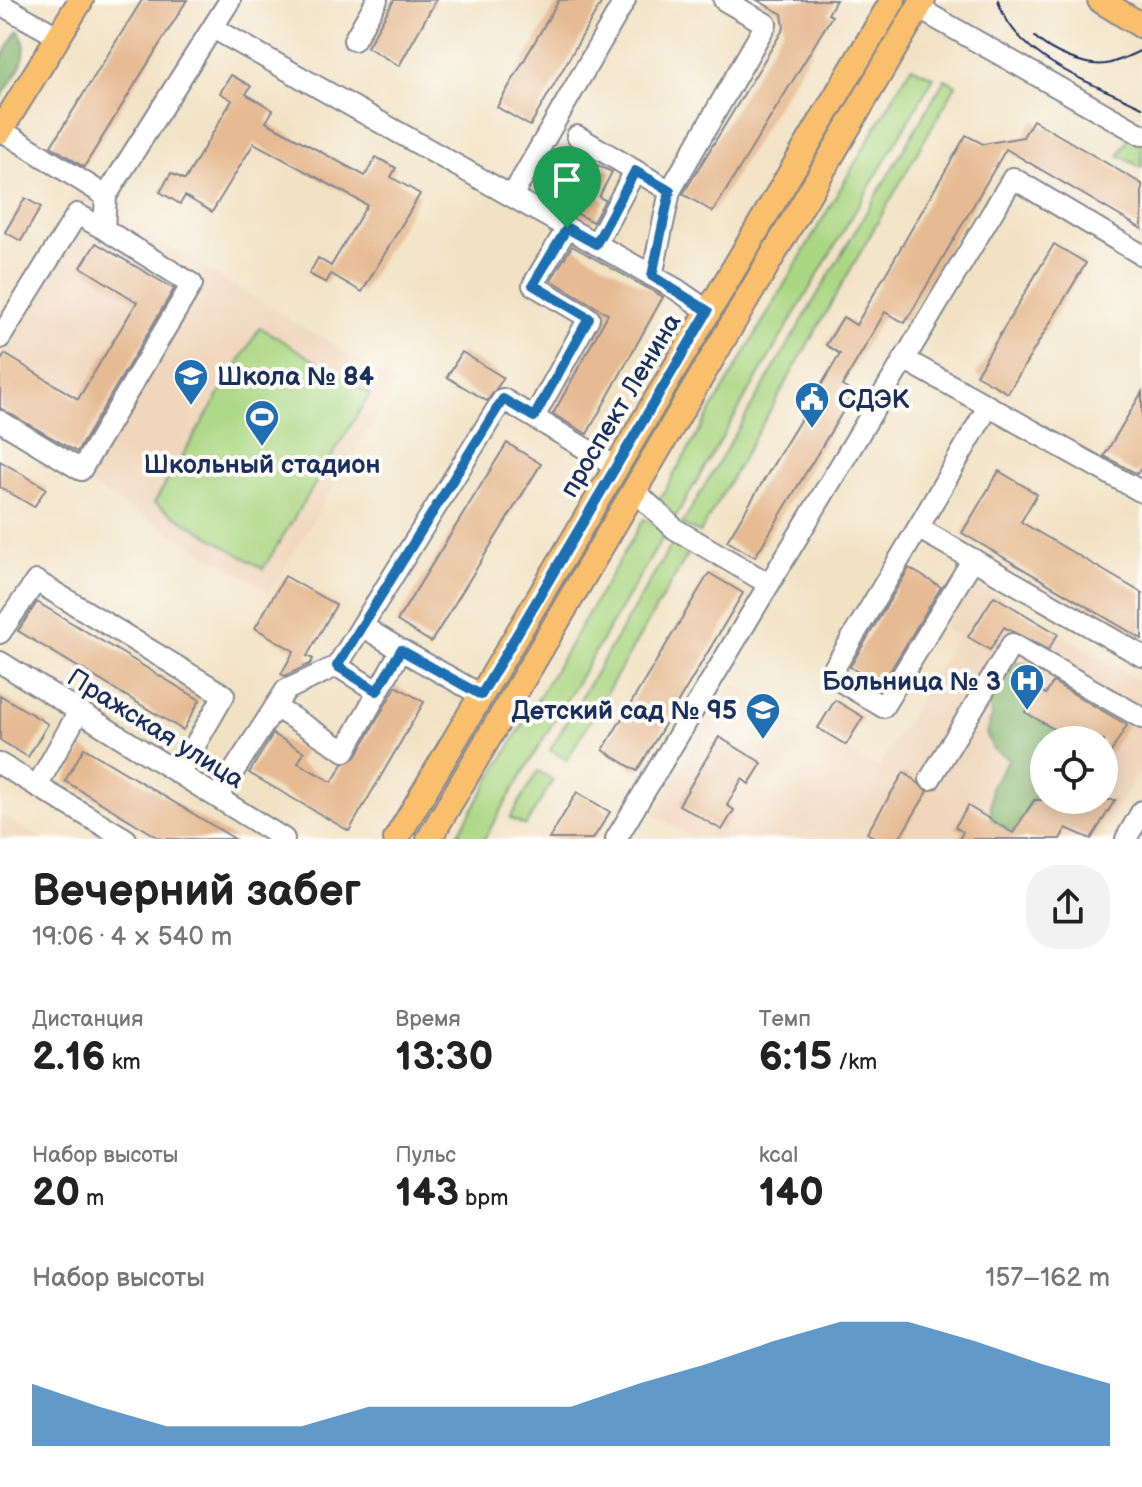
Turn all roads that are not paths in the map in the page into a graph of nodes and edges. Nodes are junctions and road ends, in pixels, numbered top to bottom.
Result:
1 (81, 0) edge
2 (230, 0) edge
3 (377, 0) edge
4 (625, 0) edge
5 (724, 0) edge
6 (893, 0) edge
7 (1100, 0) edge
8 (0, 4) edge
9 (920, 4) edge
10 (1142, 26) edge
11 (213, 28) junction
12 (59, 37) junction
13 (354, 40) dead end
14 (0, 130) edge
15 (1142, 135) edge
16 (577, 136) dead end
17 (635, 171) junction
18 (670, 191) junction
19 (106, 196) junction
20 (512, 196) junction
21 (567, 228) junction
22 (104, 229) junction
23 (596, 244) junction
24 (1142, 255) edge
25 (652, 276) junction
26 (708, 311) junction
27 (0, 338) edge
28 (904, 359) junction
29 (988, 407) junction
30 (534, 417) junction
31 (0, 421) edge
32 (616, 467) junction
33 (634, 490) junction
34 (1142, 492) edge
35 (918, 528) junction
36 (973, 559) junction
37 (769, 584) junction
38 (362, 626) junction
39 (0, 633) edge
40 (401, 650) junction
41 (1142, 656) edge
42 (0, 662) edge
43 (337, 666) junction
44 (377, 691) junction
45 (481, 695) junction
46 (275, 707) junction
47 (79, 711) junction
48 (1142, 718) edge
49 (0, 764) edge
50 (179, 773) junction
51 (930, 779) dead end
52 (37, 786) junction
53 (217, 797) junction
54 (1142, 811) edge
55 (126, 839) edge
56 (284, 839) edge
57 (396, 839) edge
58 (429, 839) edge
59 (616, 839) edge
60 (1126, 839) edge

1 - 12 main road
2 - 11 street
3 - 13 street
4 - 20 street
5 - 18 street
6 - 26 main road, проспект Ленина
7 - 10 main road
8 - 12 street
9 - 15 street
9 - 33 main road, проспект Ленина
11 - 19 street
11 - 20 street
12 - 14 main road
14 - 19 street
16 - 17 street
17 - 18 street
17 - 23 street
18 - 25 street
19 - 22 street
20 - 21 street
21 - 23 street
21 - 30 street
22 - 27 street
22 - 31 street
23 - 25 street
24 - 28 street
25 - 26 street
26 - 32 main road, проспект Ленина
28 - 29 street
28 - 37 street
29 - 34 street
29 - 35 street
30 - 32 street
30 - 38 street
32 - 45 main road, проспект Ленина
33 - 37 street
33 - 58 main road, проспект Ленина
35 - 36 street
35 - 36 street
36 - 41 street
37 - 59 street
38 - 40 street
38 - 43 street
39 - 50 street
40 - 44 street
40 - 45 street
42 - 47 street, Пражская улица
43 - 44 street
43 - 46 street
44 - 46 street
45 - 57 main road, проспект Ленина
46 - 53 street
47 - 50 street, Пражская улица
47 - 52 street
48 - 51 street
49 - 52 street
50 - 53 street, Пражская улица
52 - 55 street
53 - 56 street, Пражская улица
54 - 60 street

